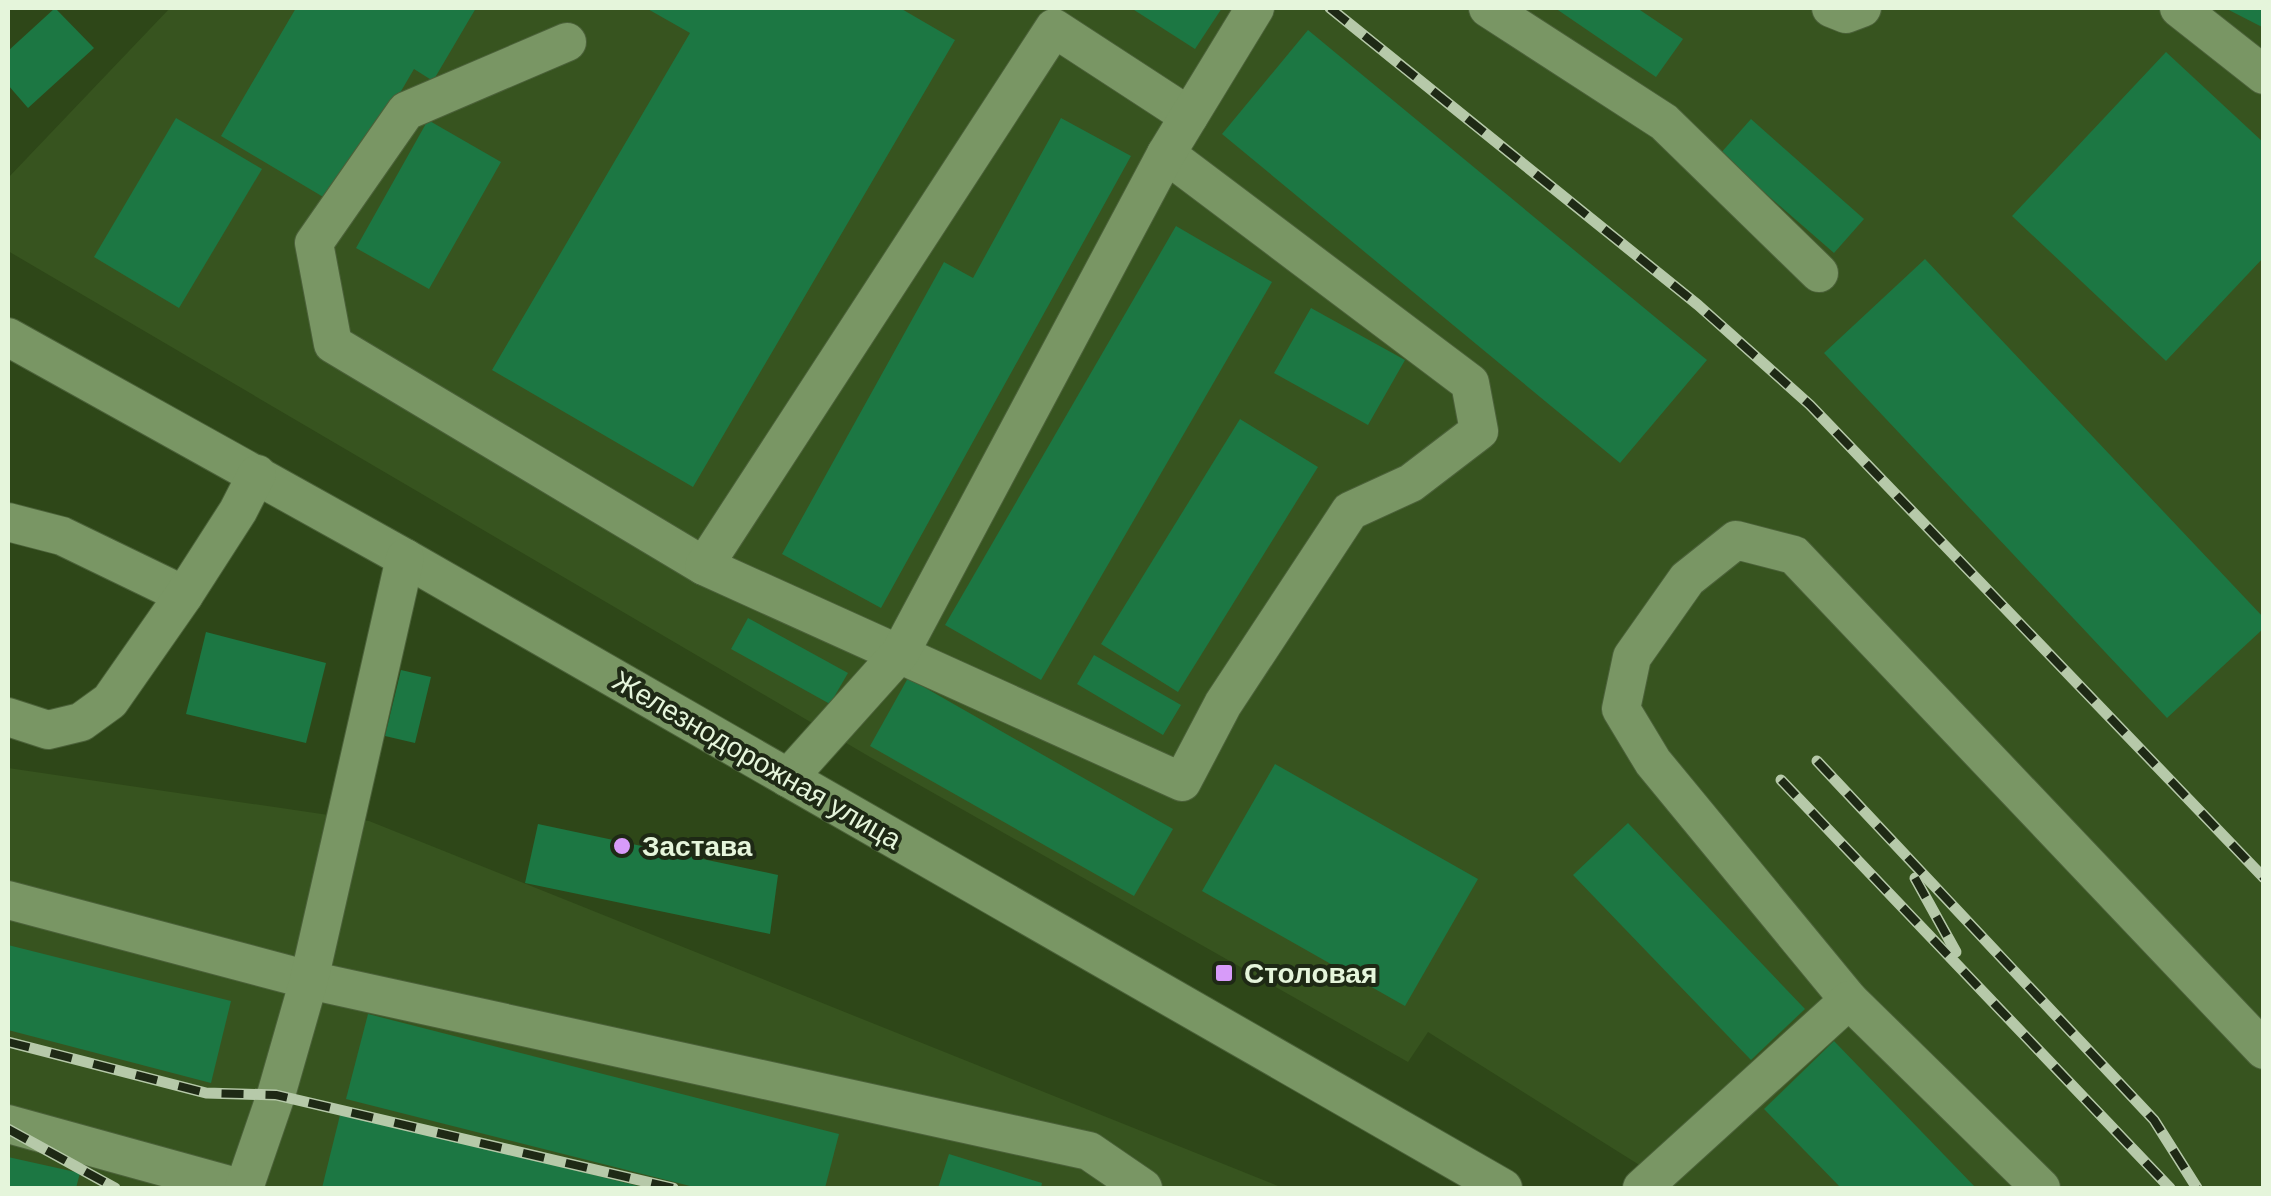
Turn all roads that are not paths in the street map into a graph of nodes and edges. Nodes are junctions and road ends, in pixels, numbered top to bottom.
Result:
1 (1255, 8) edge
2 (1488, 8) edge
3 (1830, 8) edge
4 (1862, 8) edge
5 (2179, 8) edge
6 (567, 42) dead end
7 (2264, 74) edge
8 (1189, 116) junction
9 (1166, 154) junction
10 (1819, 272) dead end
11 (8, 337) edge
12 (257, 474) junction
13 (8, 522) edge
14 (405, 558) junction
15 (704, 566) junction
16 (184, 595) junction
17 (900, 653) junction
18 (8, 717) edge
19 (788, 778) junction
20 (8, 900) edge
21 (309, 980) junction
22 (1850, 1000) junction
23 (2264, 1050) edge
24 (8, 1124) edge
25 (242, 1188) edge
26 (1143, 1188) edge
27 (1503, 1188) edge
28 (1642, 1188) edge
29 (2041, 1188) edge

1 - 8 street
2 - 10 street
3 - 4 street
5 - 7 street
6 - 15 street
8 - 9 street
8 - 15 street
9 - 17 street
9 - 17 street
11 - 12 street, Железнодорожная улица
12 - 14 street, Железнодорожная улица
12 - 16 street
13 - 16 street
14 - 19 street, Железнодорожная улица
14 - 21 street
15 - 17 street
16 - 18 street
17 - 19 street
19 - 27 street, Железнодорожная улица
20 - 21 street
21 - 25 street
21 - 26 street
22 - 23 street
22 - 28 street
22 - 29 street
24 - 25 street

